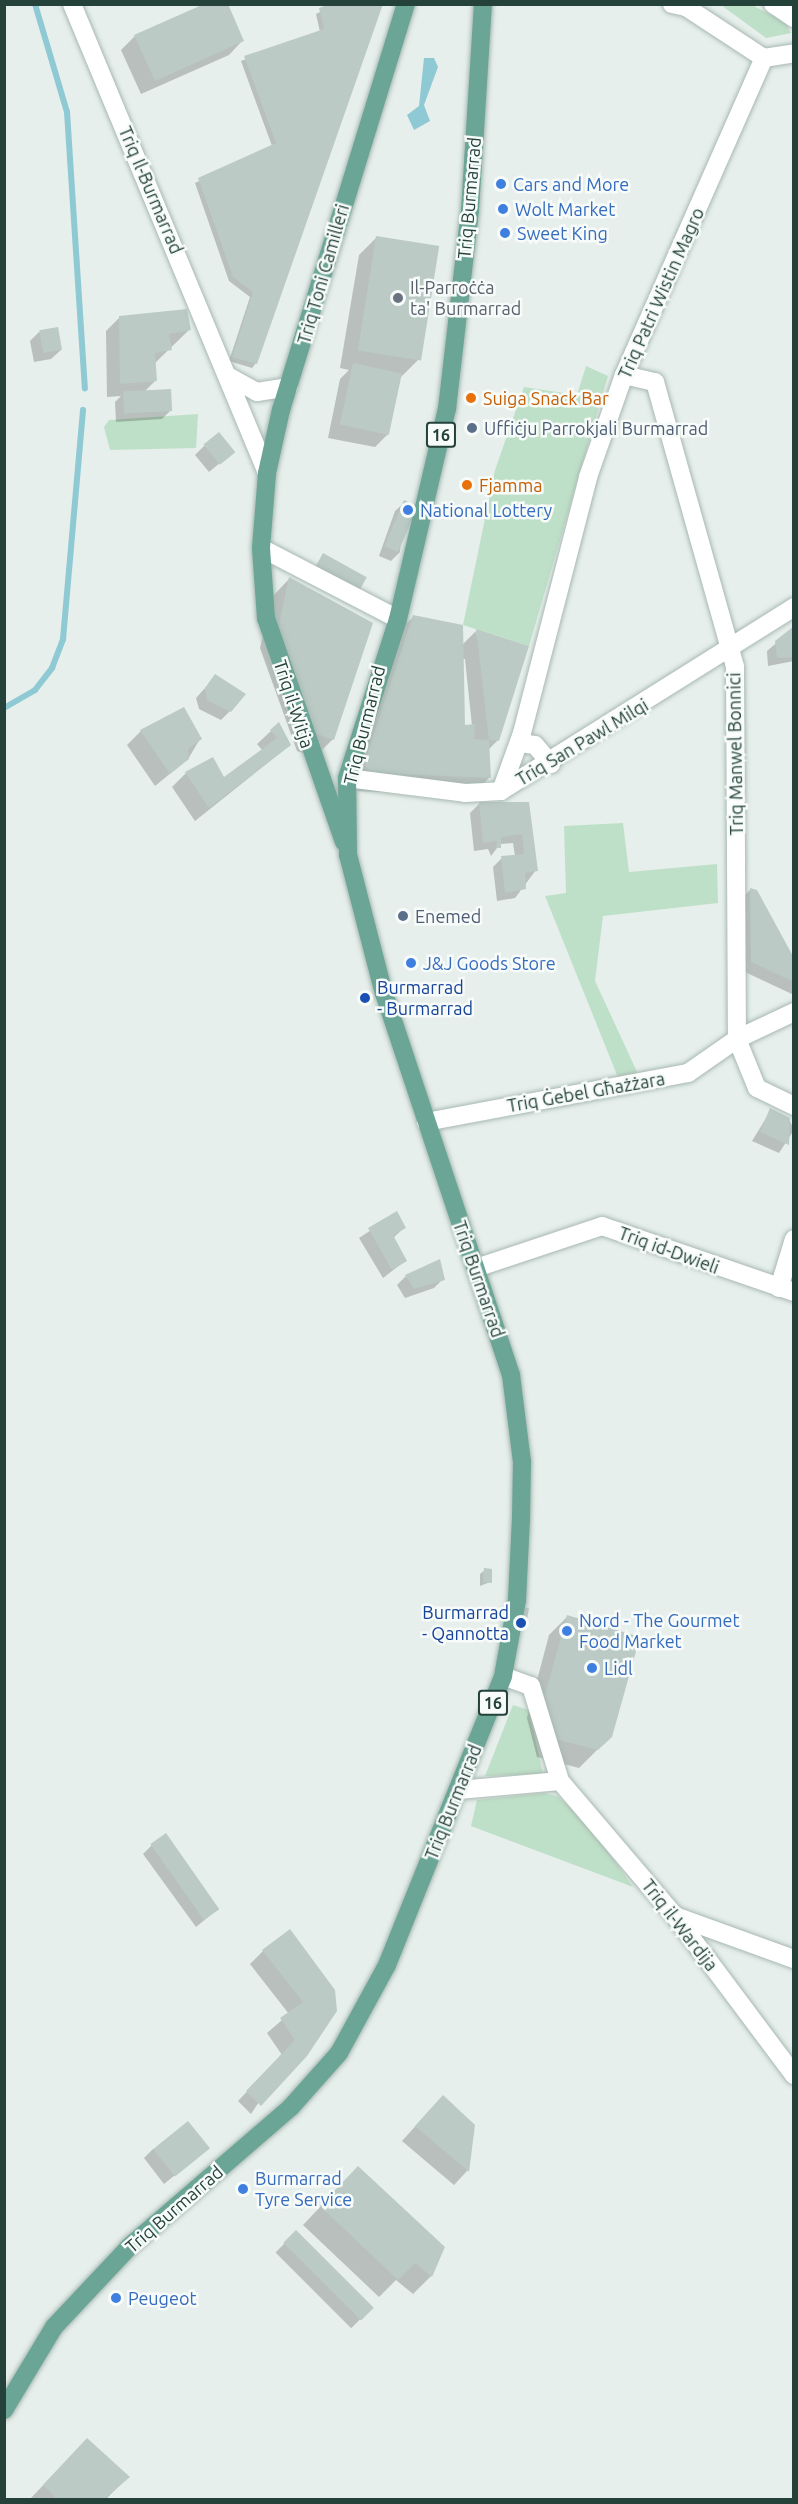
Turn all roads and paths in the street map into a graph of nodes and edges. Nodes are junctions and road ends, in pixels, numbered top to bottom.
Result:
1 (72, 4) edge
2 (406, 4) edge
3 (483, 4) edge
4 (773, 4) edge
5 (684, 5) edge
6 (794, 18) edge
7 (794, 53) edge
8 (764, 58) junction
9 (624, 375) junction
10 (228, 376) junction
11 (289, 387) junction
12 (267, 473) junction
13 (261, 548) junction
14 (794, 608) edge
15 (398, 619) junction
16 (729, 648) junction
17 (519, 742) junction
18 (551, 764) junction
19 (347, 778) junction
20 (501, 791) junction
21 (348, 855) junction
22 (794, 1012) edge
23 (737, 1039) junction
24 (794, 1106) edge
25 (426, 1122) junction
26 (794, 1239) edge
27 (476, 1268) junction
28 (786, 1290) edge
29 (503, 1676) junction
30 (560, 1781) junction
31 (459, 1790) junction
32 (675, 1916) junction
33 (794, 1959) edge
34 (794, 2075) edge
35 (4, 2410) edge

1 - 10 street, Triq Il-Burmarrad
2 - 11 main road, Triq Toni Camilleri / 16
3 - 15 main road, Triq Burmarrad / 16
4 - 6 street
5 - 8 street
7 - 8 street
8 - 9 street, Triq Patri Wistin Magro
9 - 16 street, Triq Manwel Bonnici
9 - 17 street, Triq Patri Wistin Magro
10 - 11 street
10 - 12 street, Triq Il-Burmarrad
11 - 12 main road, Triq Toni Camilleri / 16
12 - 13 main road, Triq Toni Camilleri / 16
13 - 15 street
13 - 21 main road, Triq il-Witja / 16
14 - 16 street, Triq San Pawl Milqi
15 - 19 main road, Triq Burmarrad / 16
16 - 18 street, Triq San Pawl Milqi
16 - 23 street, Triq Manwel Bonnici
17 - 18 street
17 - 20 street, Triq Patri Wistin Magro
18 - 20 street, Triq San Pawl Milqi
19 - 20 street, Triq San Pawl Milqi
19 - 21 main road, Triq Burmarrad / 16
21 - 25 main road, Triq Burmarrad / 16
22 - 23 street, Triq Ġebel Għażżara
23 - 24 street, Triq Manwel Bonnici
23 - 25 street, Triq Ġebel Għażżara
25 - 27 main road, Triq Burmarrad / 16
26 - 28 street
27 - 28 street, Triq id-Dwieli
27 - 29 main road, Triq Burmarrad / 16
29 - 30 street, Triq il-Wardija
29 - 31 main road, Triq Burmarrad / 16
30 - 31 street
30 - 32 street, Triq il-Wardija
31 - 35 main road, Triq Burmarrad / 16
32 - 33 street
32 - 34 street, Triq il-Wardija

